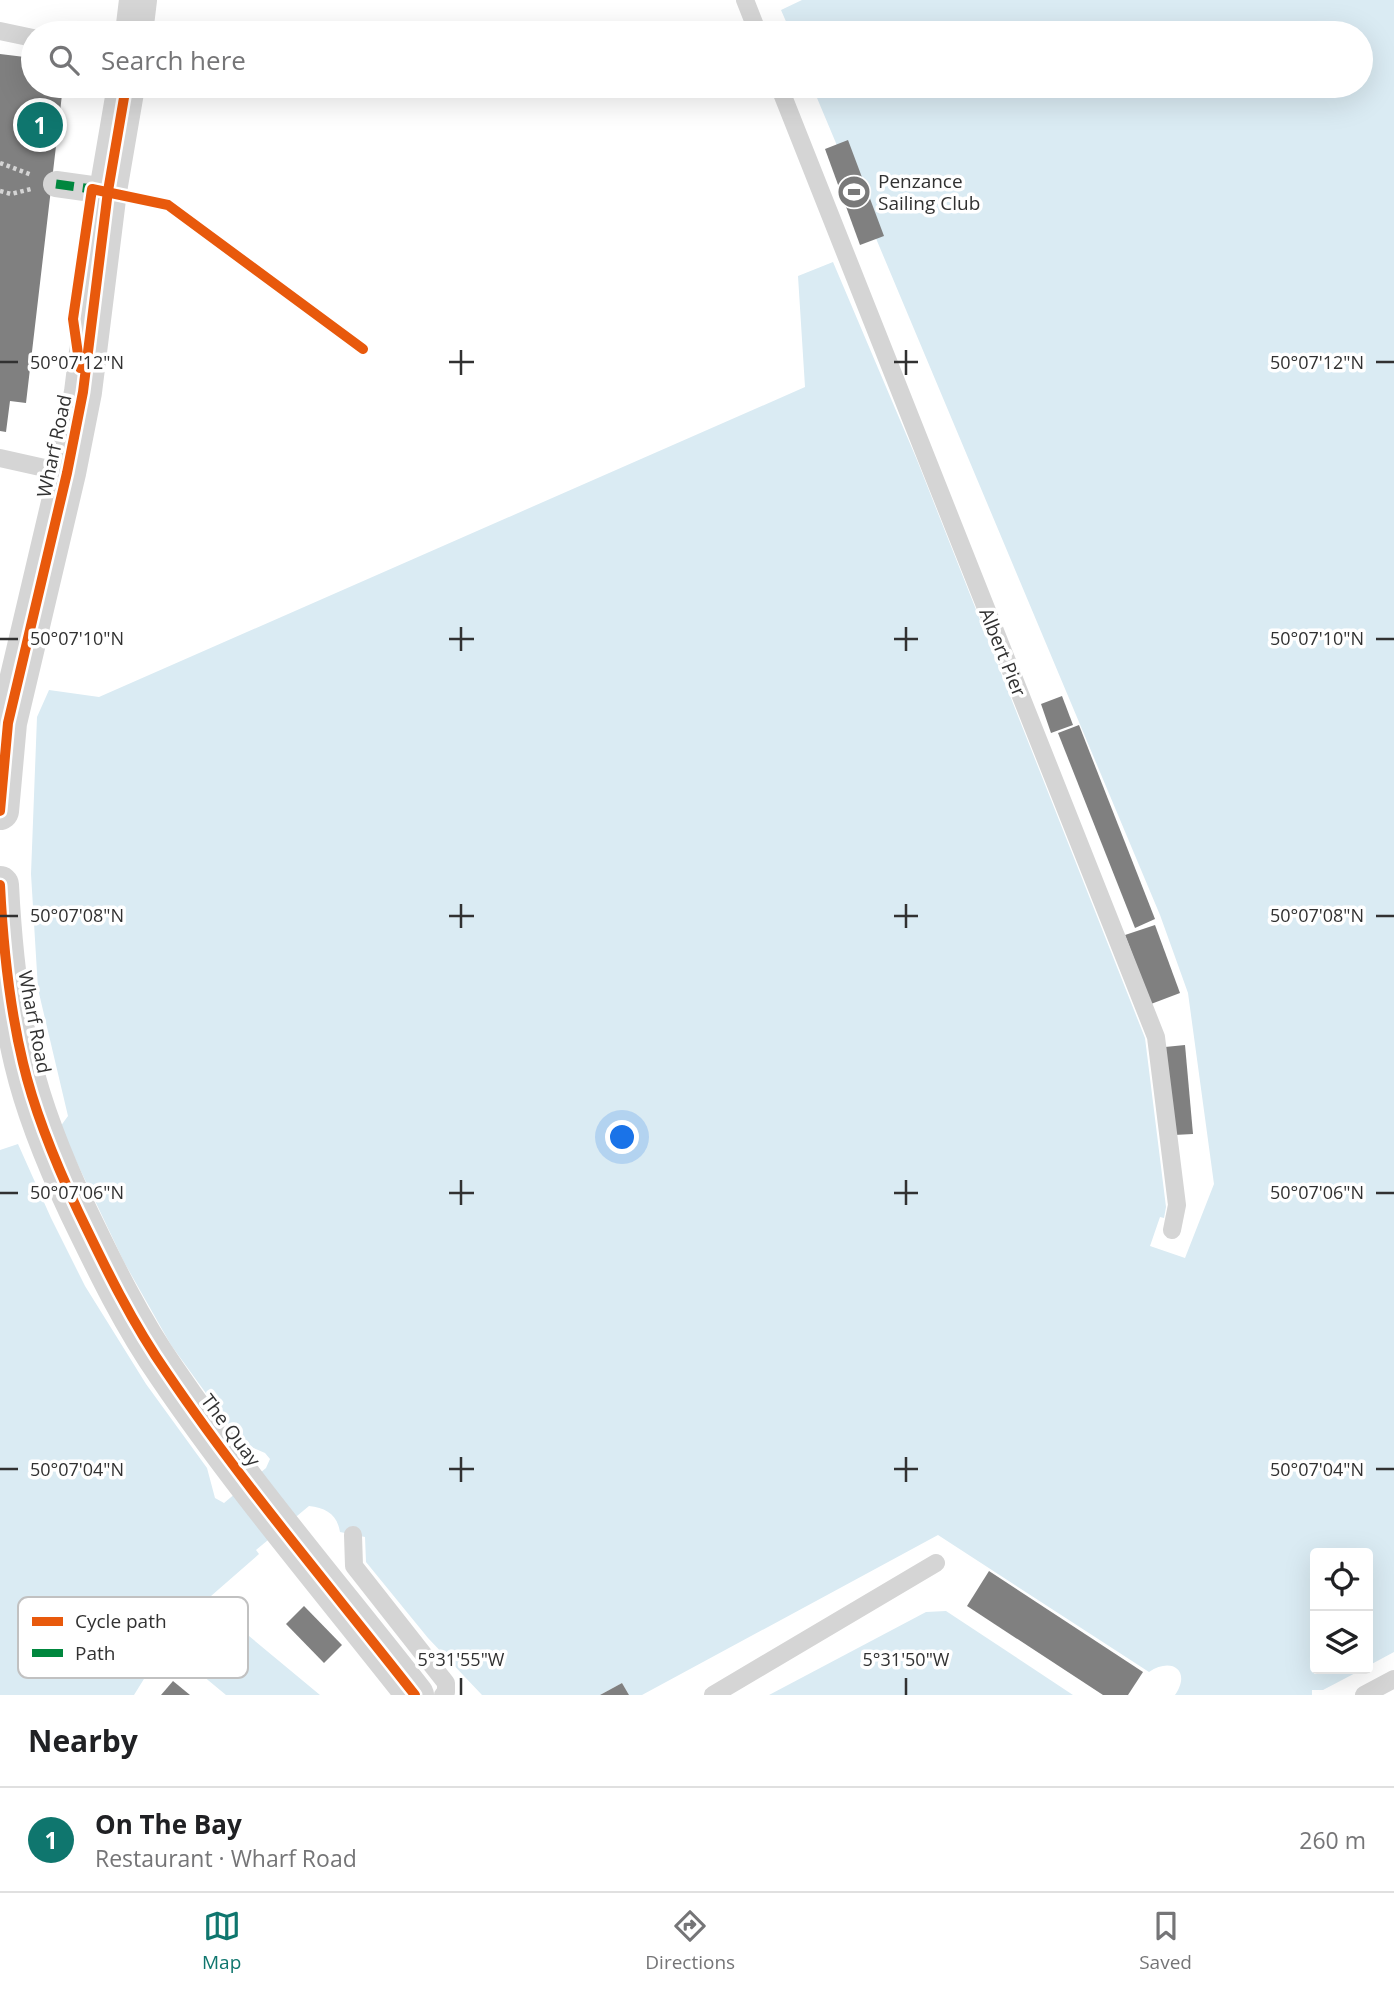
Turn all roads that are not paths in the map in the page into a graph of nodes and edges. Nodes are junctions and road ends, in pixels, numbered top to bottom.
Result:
1 (138, 0) edge
2 (745, 0) edge
3 (135, 21) edge
4 (753, 21) edge
5 (0, 31) edge
6 (21, 35) edge
7 (124, 98) edge
8 (784, 98) edge
9 (56, 184) dead end
10 (92, 189) dead end
11 (0, 458) edge
12 (67, 473) junction
13 (0, 811) edge
14 (0, 885) edge
15 (55, 1162) joint
16 (1172, 1230) dead end
17 (353, 1535) dead end
18 (936, 1563) dead end
19 (1394, 1679) edge
20 (415, 1695) edge
21 (443, 1695) edge
22 (713, 1695) edge
23 (1364, 1695) edge

1 - 3 street
2 - 4 lane
5 - 6 lane
7 - 12 street, Wharf Road
8 - 16 lane, Albert Pier
9 - 10 street
11 - 12 lane
12 - 13 street, Wharf Road
14 - 15 street, Wharf Road
15 - 20 street, The Quay
17 - 21 lane
18 - 22 lane
19 - 23 lane

